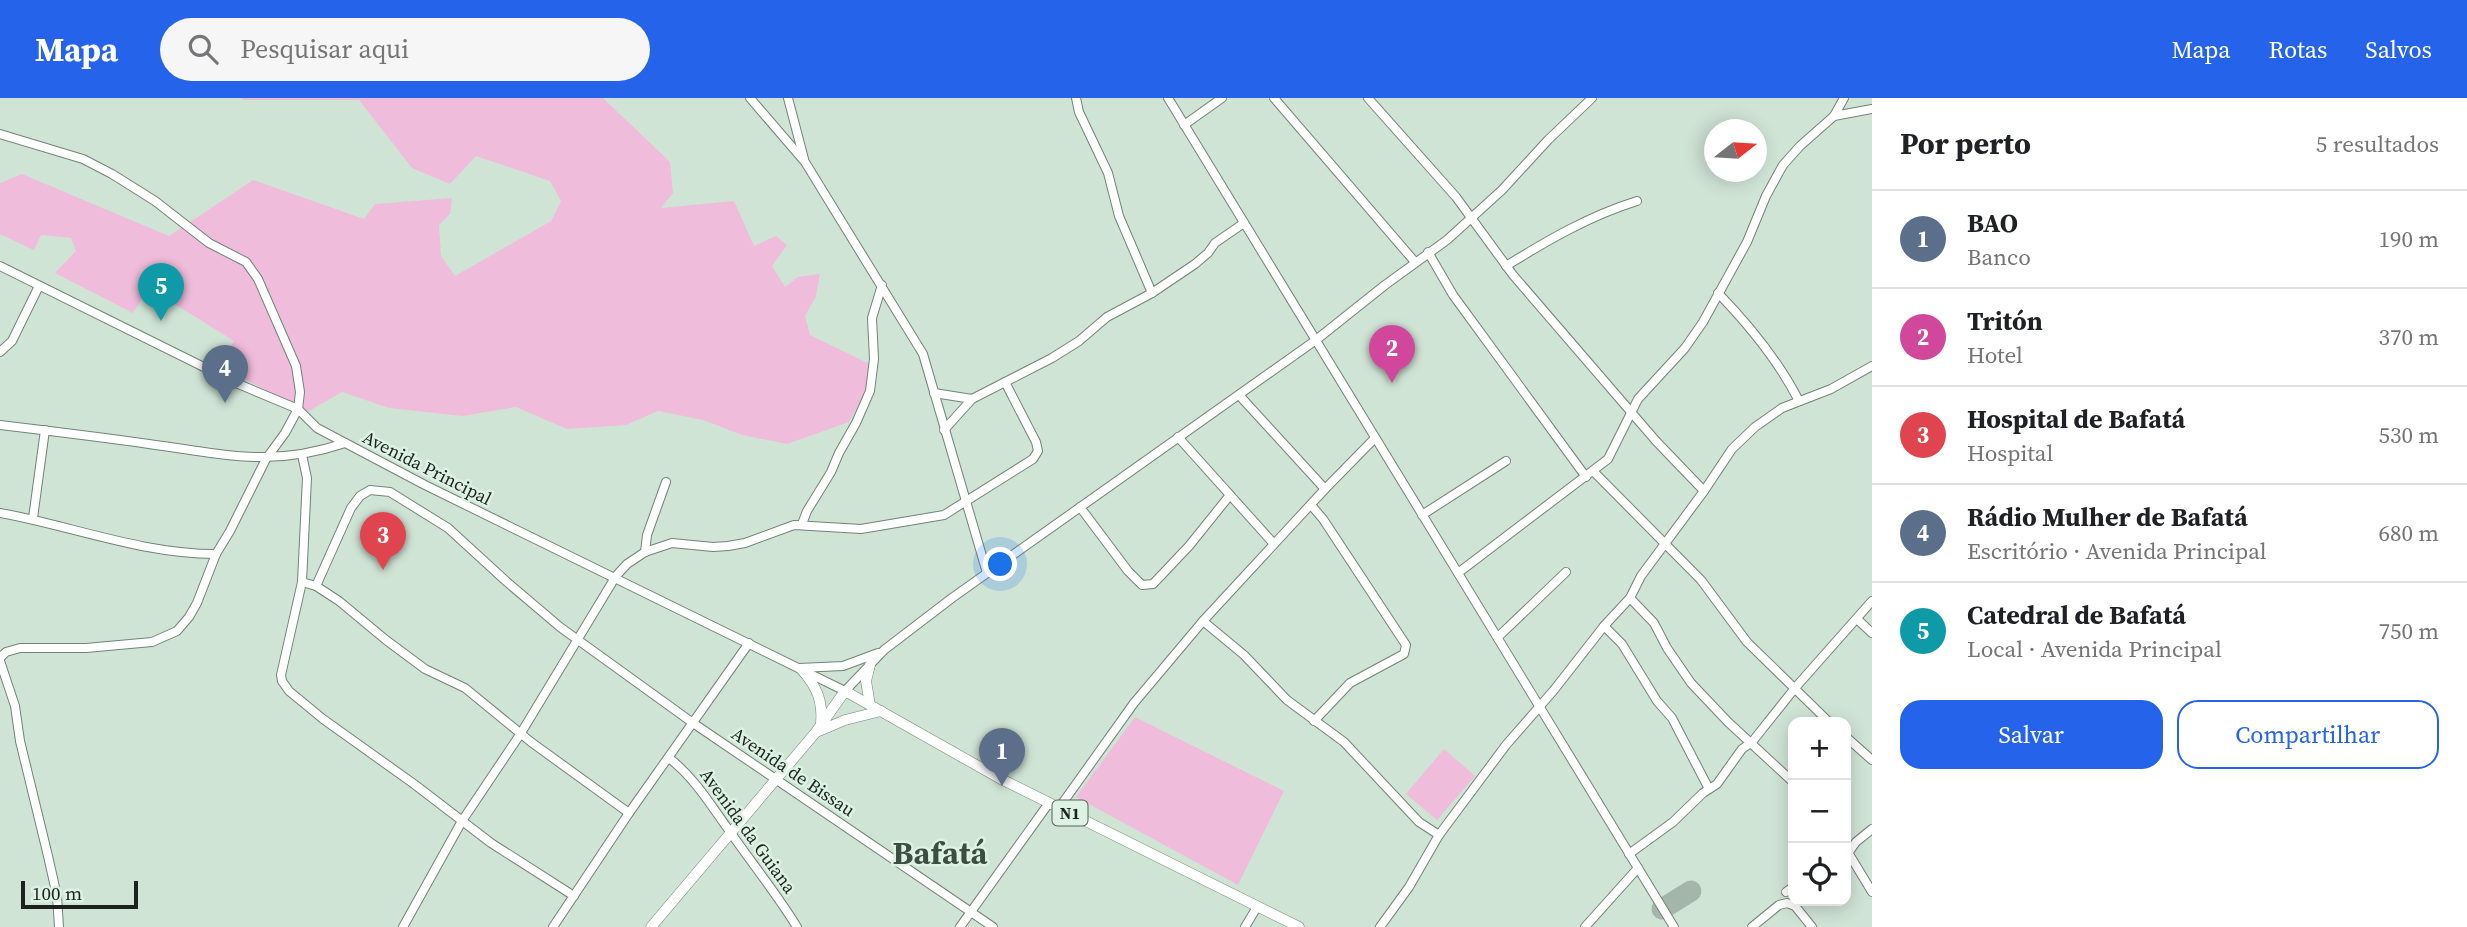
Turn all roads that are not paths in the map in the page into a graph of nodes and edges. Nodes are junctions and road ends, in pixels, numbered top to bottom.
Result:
1 (750, 98) edge
2 (788, 98) edge
3 (1076, 98) edge
4 (1168, 98) edge
5 (1222, 98) edge
6 (1274, 98) edge
7 (1368, 98) edge
8 (1592, 98) edge
9 (1844, 98) edge
10 (1872, 108) edge
11 (1835, 116) junction
12 (1184, 125) junction
13 (0, 134) edge
14 (805, 162) junction
15 (1637, 201) dead end
16 (1472, 218) junction
17 (1244, 223) junction
18 (1428, 252) junction
19 (1415, 262) junction
20 (0, 266) edge
21 (1506, 267) junction
22 (882, 285) junction
23 (40, 286) junction
24 (1152, 293) junction
25 (1718, 293) junction
26 (1316, 340) junction
27 (0, 352) edge
28 (1871, 367) edge
29 (1005, 382) junction
30 (934, 393) junction
31 (1239, 395) junction
32 (972, 399) junction
33 (1799, 401) junction
34 (298, 409) junction
35 (1632, 412) junction
36 (0, 425) edge
37 (45, 430) junction
38 (944, 430) junction
39 (1178, 438) junction
40 (1376, 438) junction
41 (345, 443) junction
42 (302, 455) junction
43 (266, 459) junction
44 (1506, 461) dead end
45 (1590, 475) junction
46 (666, 482) dead end
47 (1325, 489) junction
48 (1704, 491) junction
49 (1230, 495) junction
50 (966, 503) junction
51 (1311, 505) junction
52 (1080, 507) junction
53 (0, 513) edge
54 (1422, 514) junction
55 (33, 518) junction
56 (802, 524) junction
57 (1274, 544) junction
58 (1664, 544) junction
59 (645, 552) junction
60 (216, 554) junction
61 (1566, 572) dead end
62 (987, 573) junction
63 (1458, 573) junction
64 (615, 576) junction
65 (302, 582) junction
66 (316, 586) junction
67 (1630, 598) junction
68 (1872, 601) edge
69 (1857, 619) junction
70 (1203, 621) junction
71 (1604, 626) junction
72 (1872, 633) edge
73 (1499, 637) junction
74 (578, 639) junction
75 (749, 643) junction
76 (884, 650) junction
77 (0, 660) edge
78 (870, 665) junction
79 (799, 669) junction
80 (1795, 688) junction
81 (845, 691) junction
82 (870, 705) junction
83 (1539, 706) junction
84 (881, 711) junction
85 (1824, 717) edge
86 (1314, 721) junction
87 (693, 723) junction
88 (818, 729) junction
89 (521, 733) junction
90 (1851, 741) edge
91 (1752, 742) junction
92 (668, 758) junction
93 (1872, 760) edge
94 (774, 779) junction
95 (1791, 780) edge
96 (1709, 789) junction
97 (1054, 805) junction
98 (629, 813) junction
99 (462, 821) junction
100 (1872, 829) edge
101 (730, 833) junction
102 (1439, 835) junction
103 (1851, 848) edge
104 (1629, 854) junction
105 (1851, 859) edge
106 (1638, 868) junction
107 (1872, 892) edge
108 (574, 896) junction
109 (1257, 907) junction
110 (970, 911) junction
111 (59, 927) edge
112 (402, 927) edge
113 (553, 927) edge
114 (651, 927) edge
115 (797, 927) edge
116 (960, 927) edge
117 (993, 927) edge
118 (1245, 927) edge
119 (1299, 927) edge
120 (1380, 927) edge
121 (1585, 927) edge
122 (1674, 927) edge
123 (1752, 927) edge
124 (1812, 927) edge

1 - 14 street
2 - 14 street
3 - 24 street
4 - 12 street
5 - 12 street
6 - 19 street
7 - 16 street
8 - 16 street
9 - 11 street
10 - 11 street
11 - 25 street
12 - 17 street
13 - 34 street
14 - 22 street
15 - 21 street
16 - 18 street
16 - 21 street
17 - 24 street
17 - 26 street
18 - 19 street
18 - 45 street
19 - 26 street
20 - 23 street, Avenida Principal
21 - 35 street
22 - 30 street
22 - 56 street
23 - 27 street
23 - 34 street, Avenida Principal
24 - 29 street
25 - 33 street
25 - 35 street
26 - 31 street
26 - 40 street
28 - 33 street
29 - 32 street
29 - 50 street
30 - 32 street
30 - 38 street
31 - 39 street
31 - 47 street
32 - 38 street
33 - 48 street
34 - 41 street, Avenida Principal
34 - 43 street
35 - 45 street
35 - 48 street
36 - 37 street
37 - 43 street
37 - 55 street
38 - 50 street
39 - 49 street
39 - 52 street
40 - 47 street
40 - 54 street
41 - 42 street
41 - 64 street, Avenida Principal
42 - 43 street
42 - 65 street
43 - 60 street
44 - 54 street
45 - 58 street
45 - 63 street
46 - 59 street
47 - 51 street
48 - 58 street
49 - 52 street
49 - 57 street
50 - 56 street
50 - 62 street
51 - 57 street
51 - 86 street
52 - 62 street
53 - 55 street
54 - 63 street
55 - 60 street
56 - 59 street
57 - 70 street
58 - 67 street
58 - 80 street
59 - 64 street
60 - 77 street
61 - 73 street
62 - 76 street
63 - 73 street
64 - 74 street
64 - 75 street, Avenida Principal
65 - 66 street
65 - 99 street
66 - 74 street, Avenida de Bissau
66 - 89 street
67 - 71 street
67 - 91 street
68 - 69 street
69 - 72 street
69 - 80 street
70 - 86 street
70 - 97 street
71 - 83 street
71 - 96 street
73 - 83 street
74 - 87 street, Avenida de Bissau
74 - 89 street
75 - 79 street, Avenida Principal
75 - 87 street
76 - 78 street
76 - 79 street
77 - 111 street
78 - 81 street
78 - 82 main road
79 - 81 street, Avenida Principal
79 - 88 main road
80 - 85 street
80 - 91 street
81 - 82 main road, N1
81 - 88 main road
82 - 84 main road, N1
83 - 102 street
83 - 104 street
84 - 88 main road
84 - 97 main road, N1
86 - 102 street
87 - 92 street
87 - 94 street, Avenida de Bissau
88 - 94 main road
89 - 98 street
89 - 99 street
90 - 93 street
91 - 95 street
91 - 96 street
92 - 98 street
92 - 101 street, Avenida da Guiana
94 - 101 main road
94 - 110 street, Avenida de Bissau
96 - 104 street
97 - 109 main road, N1
97 - 110 street
98 - 108 street
99 - 108 street
99 - 112 street
100 - 103 street
101 - 114 main road
101 - 115 street, Avenida da Guiana
102 - 120 street
104 - 106 street
105 - 107 street
106 - 121 street
106 - 122 street
108 - 113 street
109 - 118 street
109 - 119 main road, N1
110 - 116 street
110 - 117 street, Avenida de Bissau
123 - 124 street

